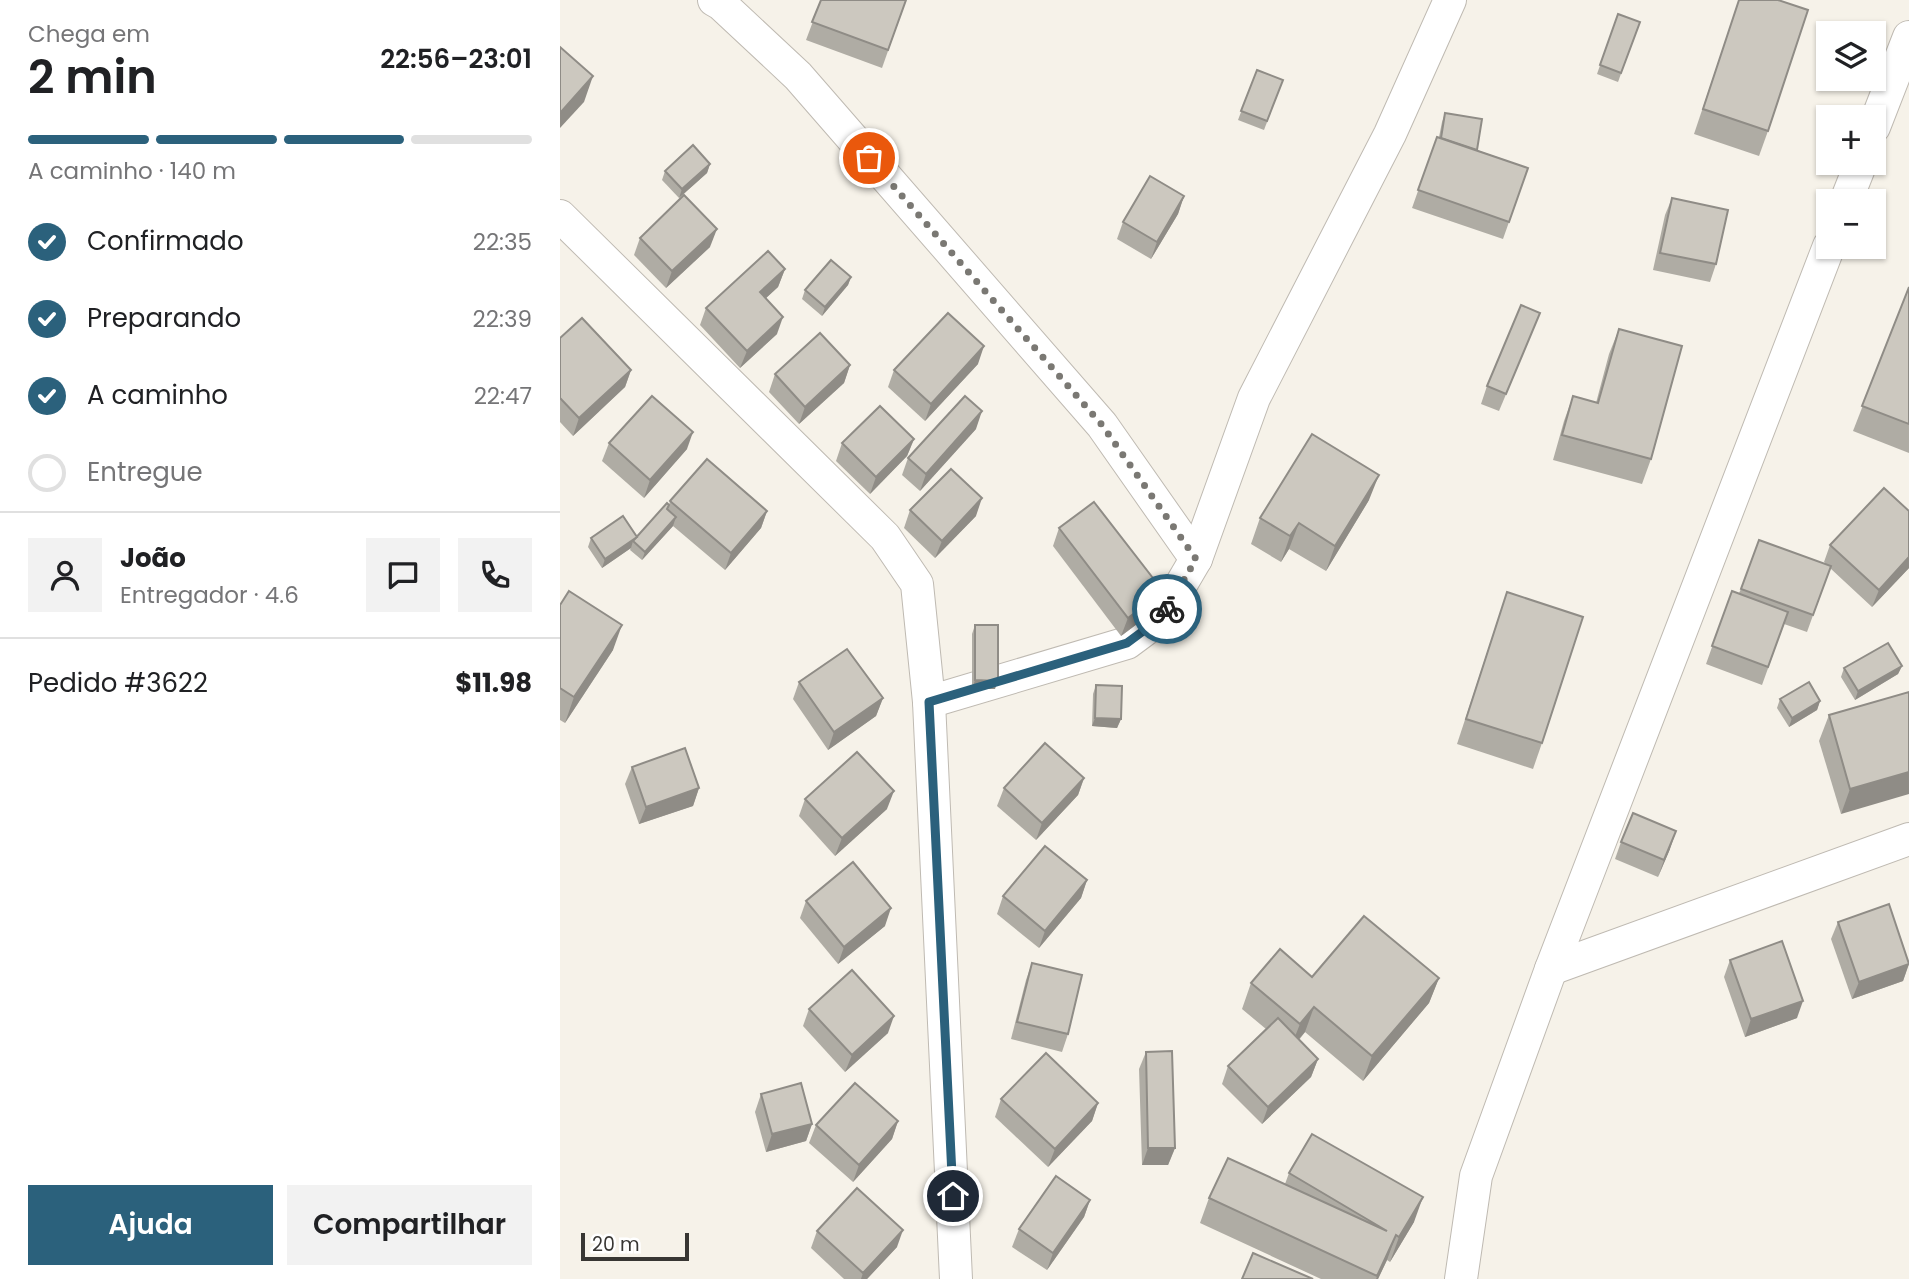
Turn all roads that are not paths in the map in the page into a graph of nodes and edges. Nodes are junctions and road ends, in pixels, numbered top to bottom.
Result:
1 (713, 0) edge
2 (1450, 0) edge
3 (1909, 37) edge
4 (1883, 105) edge
5 (560, 216) edge
6 (1824, 259) edge
7 (1196, 559) junction
8 (929, 702) junction
9 (1909, 839) edge
10 (1551, 969) junction
11 (956, 1279) edge
12 (1461, 1279) edge

1 - 7 street
2 - 7 street
3 - 4 street
5 - 8 street
6 - 10 street
7 - 8 street
8 - 11 street
9 - 10 street
10 - 12 street

